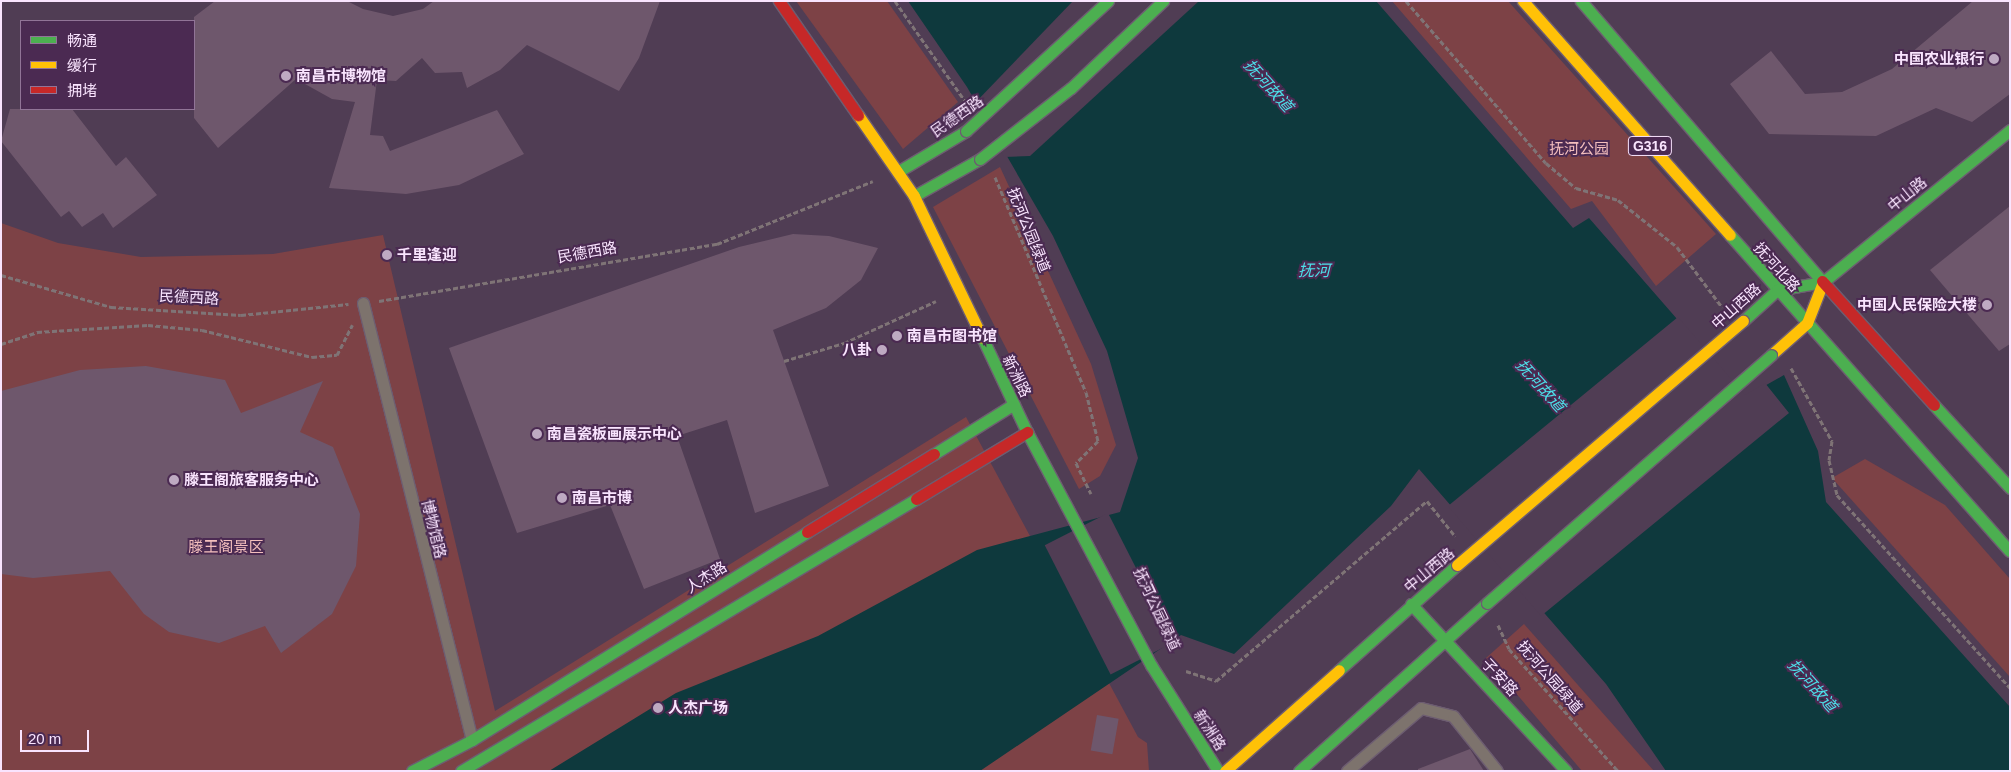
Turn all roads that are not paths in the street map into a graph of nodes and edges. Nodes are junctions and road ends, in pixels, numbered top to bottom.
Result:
1 (779, 1) edge
2 (1108, 1) edge
3 (1163, 1) edge
4 (1523, 1) edge
5 (1581, 1) edge
6 (2010, 130) edge
7 (899, 171) junction
8 (914, 196) junction
9 (1823, 282) junction
10 (1777, 290) junction
11 (363, 303) road end
12 (1807, 323) junction
13 (1014, 404) junction
14 (1027, 432) junction
15 (2010, 488) edge
16 (2010, 551) edge
17 (1411, 604) junction
18 (1444, 640) junction
19 (472, 740) junction
20 (477, 762) junction
21 (412, 771) edge
22 (461, 771) edge
23 (1218, 771) edge
24 (1225, 771) edge
25 (1299, 771) edge
26 (1347, 771) edge
27 (1497, 771) edge
28 (1566, 771) edge

1 - 7 main road, 新洲路
2 - 7 main road, 民德西路, bridge
3 - 8 main road, bridge
4 - 10 main road, 抚河北路 / G316
5 - 9 main road, 抚河北路 / G316
6 - 9 main road, 中山路
7 - 8 main road, 新洲路
8 - 13 main road, 新洲路
9 - 10 main road, 中山西路
9 - 12 main road
9 - 15 main road, 抚河北路 / G316
10 - 12 main road, 抚河北路
10 - 17 main road, 中山西路, bridge
11 - 19 lane, 博物馆路
12 - 16 main road, 抚河北路
12 - 18 main road, bridge
13 - 14 main road, 新洲路
13 - 19 main road, 人杰路
14 - 20 main road
14 - 23 main road, 新洲路
17 - 18 main road, 子安路
17 - 24 main road, 中山西路
18 - 25 main road
18 - 28 main road, 子安路
19 - 20 lane, 博物馆路
19 - 21 main road, 人杰路
20 - 22 main road
26 - 27 lane

